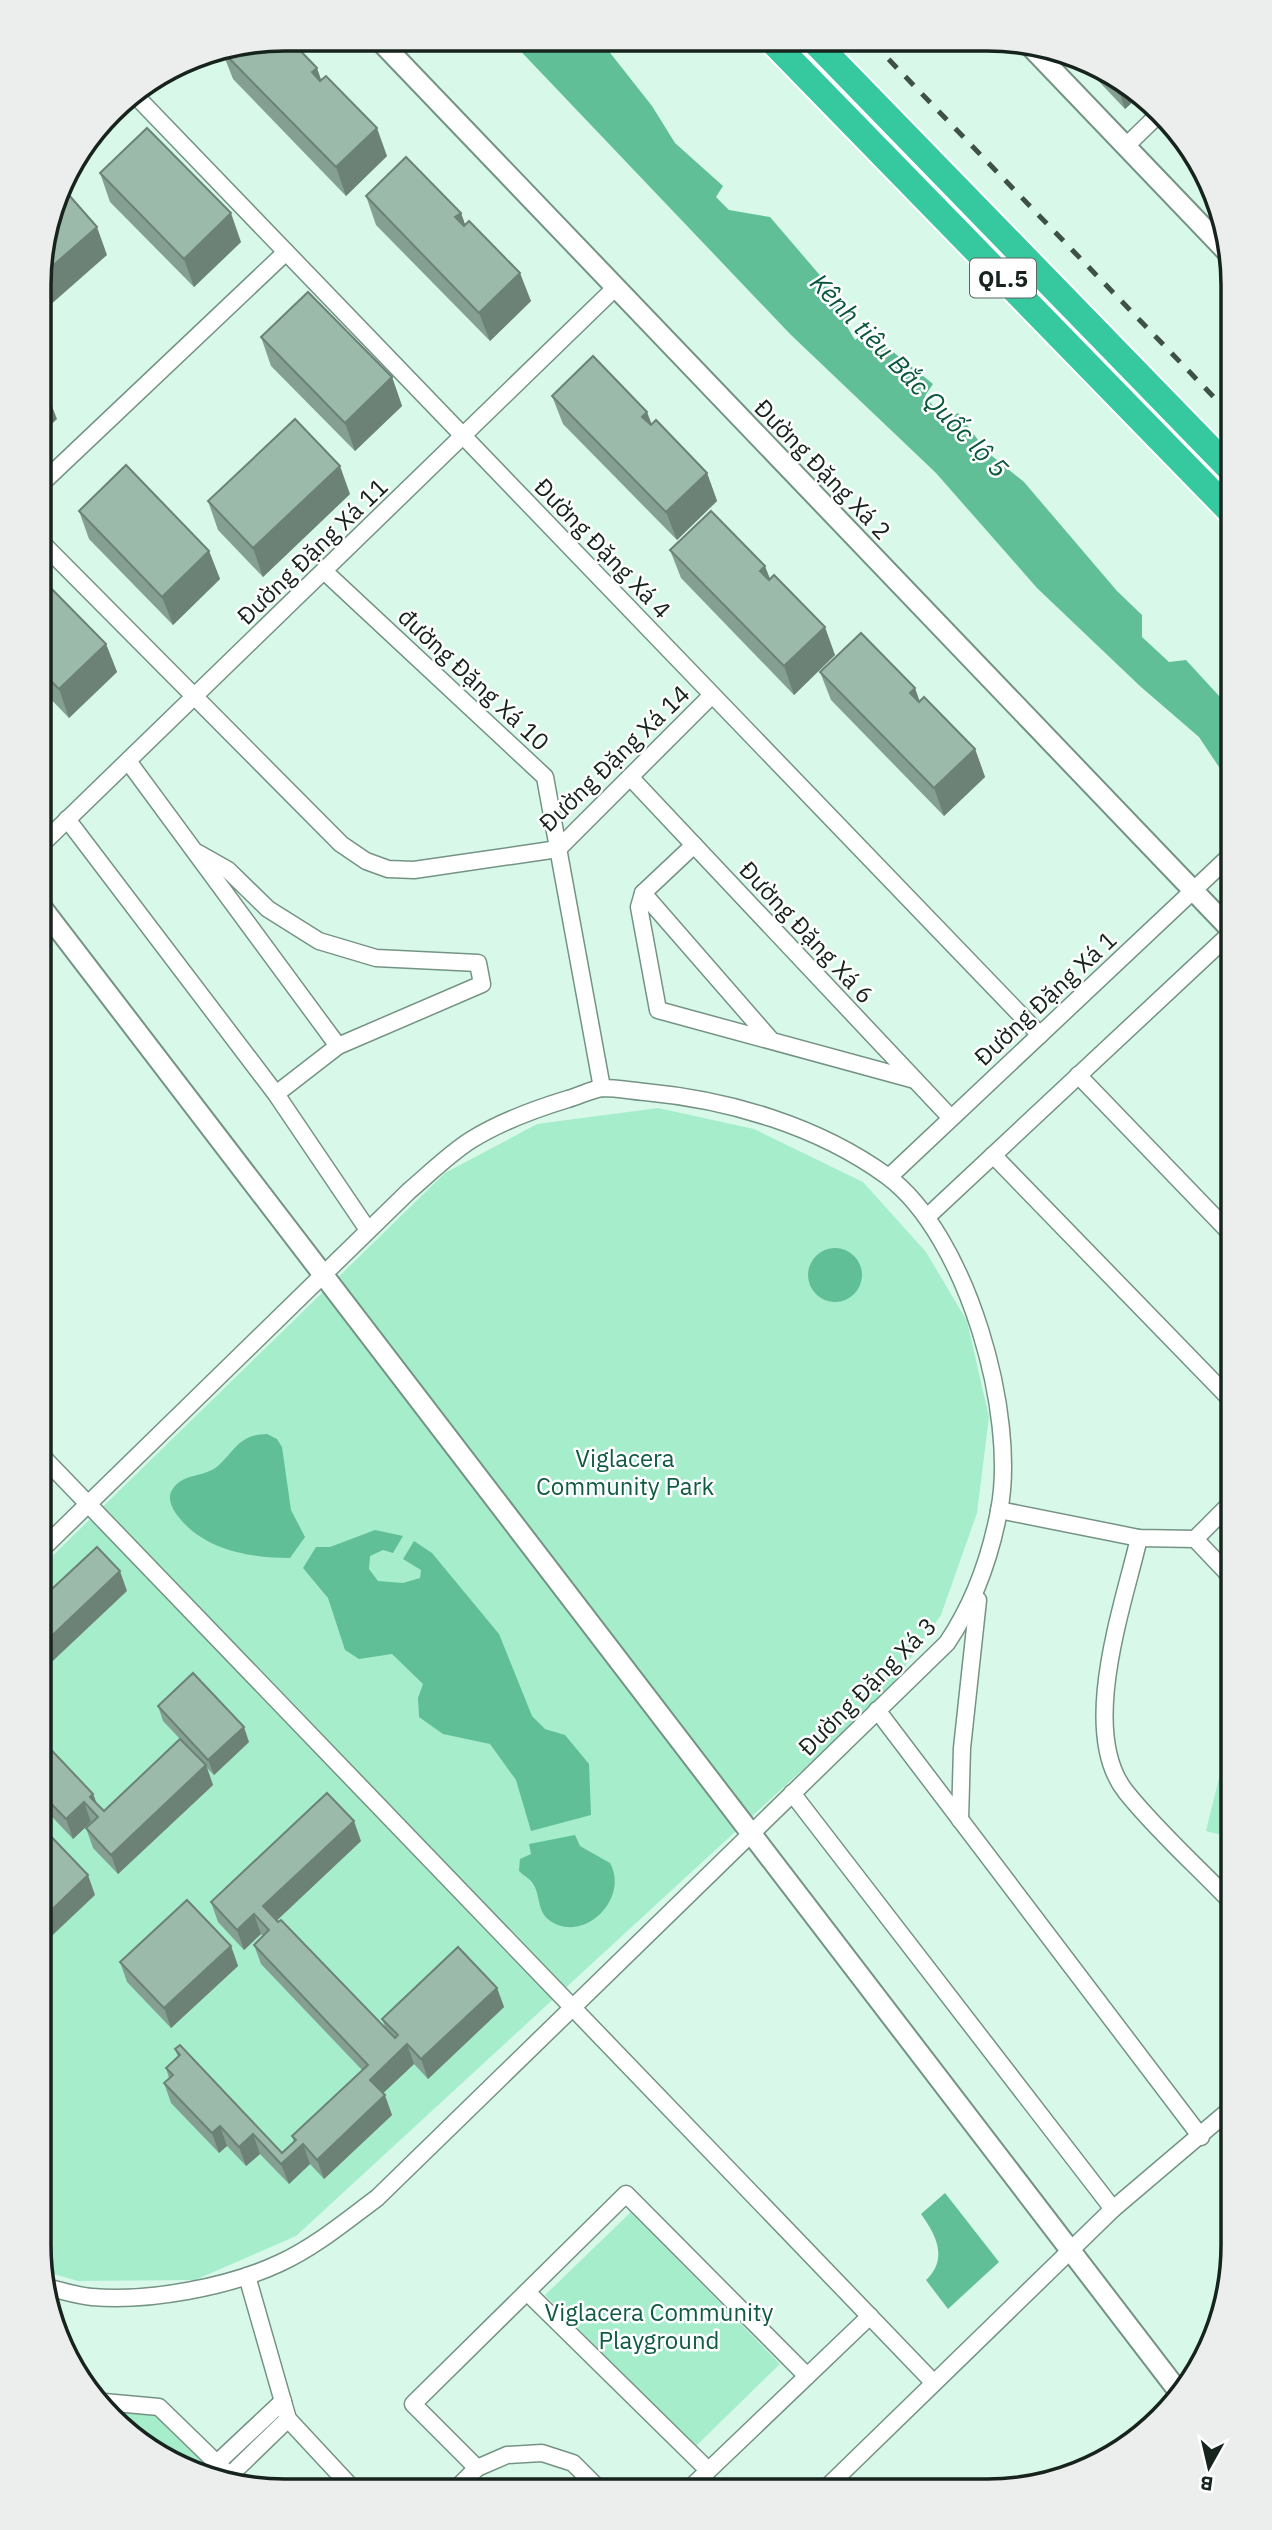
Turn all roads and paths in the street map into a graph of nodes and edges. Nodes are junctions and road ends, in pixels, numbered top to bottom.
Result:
1 (389, 51) edge
2 (783, 51) edge
3 (824, 51) edge
4 (1044, 58) edge
5 (140, 100) edge
6 (1153, 120) edge
7 (1126, 146) junction
8 (1216, 236) edge
9 (286, 252) junction
10 (616, 288) junction
11 (463, 436) junction
12 (1221, 460) edge
13 (51, 475) edge
14 (1221, 502) edge
15 (51, 552) edge
16 (324, 570) junction
17 (712, 695) junction
18 (194, 696) junction
19 (128, 761) junction
20 (630, 777) junction
21 (68, 819) junction
22 (51, 835) edge
23 (694, 845) junction
24 (558, 849) junction
25 (198, 853) junction
26 (1221, 864) edge
27 (1194, 890) junction
28 (643, 893) junction
29 (1221, 918) edge
30 (51, 919) edge
31 (1221, 942) edge
32 (1040, 1035) junction
33 (771, 1041) junction
34 (338, 1046) junction
35 (1078, 1075) junction
36 (915, 1080) junction
37 (602, 1088) junction
38 (276, 1094) junction
39 (951, 1118) junction
40 (993, 1155) junction
41 (888, 1177) junction
42 (927, 1217) junction
43 (1221, 1224) edge
44 (368, 1230) junction
45 (324, 1273) junction
46 (1221, 1390) edge
47 (51, 1466) edge
48 (86, 1502) junction
49 (999, 1510) junction
50 (1221, 1512) edge
51 (1139, 1538) junction
52 (51, 1539) edge
53 (1195, 1539) junction
54 (1221, 1566) edge
55 (980, 1580) junction
56 (877, 1710) junction
57 (792, 1793) junction
58 (960, 1820) junction
59 (751, 1833) junction
60 (1221, 1891) edge
61 (573, 2007) junction
62 (1221, 2118) edge
63 (1201, 2137) junction
64 (1114, 2209) junction
65 (1071, 2250) junction
66 (247, 2276) junction
67 (55, 2289) edge
68 (527, 2292) junction
69 (870, 2316) junction
70 (807, 2376) junction
71 (934, 2383) junction
72 (1174, 2386) edge
73 (283, 2401) junction
74 (112, 2403) edge
75 (288, 2419) junction
76 (217, 2463) junction
77 (477, 2468) junction
78 (221, 2470) edge
79 (708, 2470) junction
80 (232, 2473) edge
81 (344, 2479) edge
82 (466, 2479) edge
83 (589, 2479) edge
84 (699, 2479) edge
85 (835, 2479) edge

1 - 10 street, Đường Đặng Xá 2
2 - 14 highway, QL.5
3 - 12 highway, QL.5
4 - 7 street
5 - 9 street, Đường Đặng Xá 4
6 - 7 street
7 - 8 street
9 - 11 street, Đường Đặng Xá 4
9 - 13 street
10 - 11 street, Đường Đặng Xá 11
10 - 27 street, Đường Đặng Xá 2
11 - 16 street, Đường Đặng Xá 11
11 - 17 street, Đường Đặng Xá 4
15 - 18 street, Đường Đặng Xá 14
16 - 18 street, Đường Đặng Xá 11
16 - 24 street, đường Đặng Xá 10
17 - 20 street, Đường Đặng Xá 14
17 - 32 street, Đường Đặng Xá 4
18 - 19 street, Đường Đặng Xá 11
18 - 24 street, Đường Đặng Xá 14
19 - 21 street, Đường Đặng Xá 11
19 - 25 street
20 - 23 street, Đường Đặng Xá 6
20 - 24 street, Đường Đặng Xá 14
21 - 22 street, Đường Đặng Xá 11
21 - 38 street
23 - 28 street
23 - 36 street, Đường Đặng Xá 6
24 - 37 street, đường Đặng Xá 10
25 - 34 street
25 - 34 street
26 - 27 street, Đường Đặng Xá 1
27 - 29 street, Đường Đặng Xá 2
27 - 32 street, Đường Đặng Xá 1
28 - 33 street
28 - 33 street
30 - 45 street
31 - 35 street
32 - 39 street, Đường Đặng Xá 1
33 - 36 street
34 - 38 street
35 - 40 street
35 - 43 street
36 - 39 street, Đường Đặng Xá 6
37 - 41 street, Đường Đặng Xá 3
37 - 44 street, Đường Đặng Xá 3
38 - 44 street
39 - 41 street, Đường Đặng Xá 1
40 - 42 street
40 - 46 street
41 - 42 street, Đường Đặng Xá 3
42 - 49 street, Đường Đặng Xá 3
44 - 45 street, Đường Đặng Xá 3
45 - 48 street, Đường Đặng Xá 3
45 - 59 street
47 - 48 street
48 - 52 street, Đường Đặng Xá 3
48 - 61 street
49 - 51 street
49 - 55 street, Đường Đặng Xá 3
50 - 53 street
51 - 53 street
51 - 60 street
53 - 54 street
55 - 56 street, Đường Đặng Xá 3
55 - 58 street
56 - 57 street, Đường Đặng Xá 3
56 - 58 street
57 - 59 street, Đường Đặng Xá 3
57 - 64 street
58 - 63 street
59 - 61 street, Đường Đặng Xá 3
59 - 65 street
61 - 66 street, Đường Đặng Xá 3
61 - 69 street
62 - 63 street
63 - 64 street
64 - 65 street
65 - 71 street
65 - 72 street
66 - 67 street, Đường Đặng Xá 3
66 - 73 street
68 - 70 street
68 - 77 street
68 - 79 street
69 - 70 street
69 - 71 street
70 - 79 street
71 - 85 street
73 - 75 street
73 - 76 street
74 - 76 street
75 - 80 street
75 - 81 street
76 - 78 street
77 - 82 street
77 - 83 street
79 - 84 street

